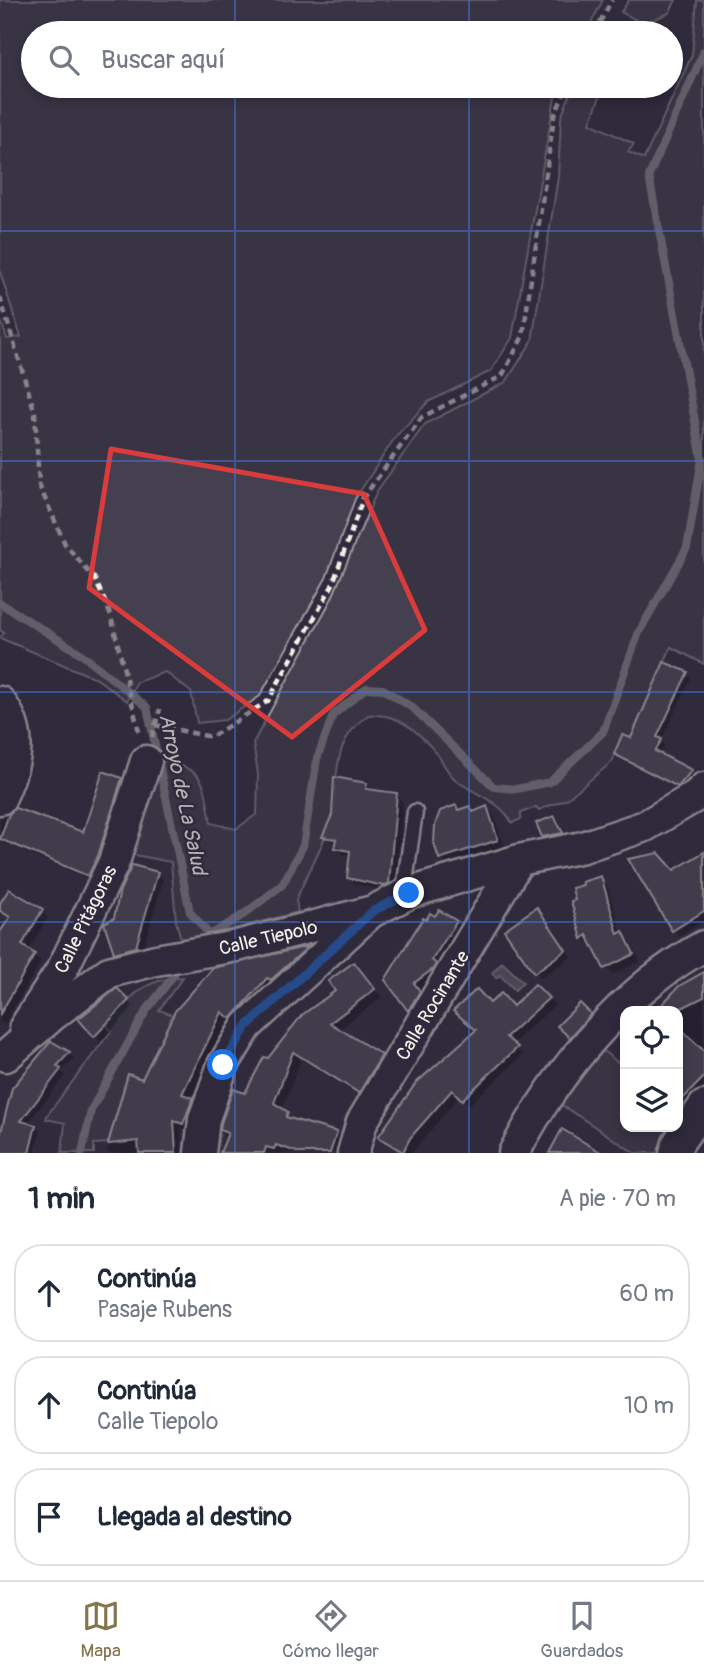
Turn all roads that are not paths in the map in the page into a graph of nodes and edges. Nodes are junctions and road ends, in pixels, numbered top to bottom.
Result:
1 (0, 702) edge
2 (146, 761) road end
3 (704, 788) edge
4 (0, 799) edge
5 (415, 812) dead end
6 (519, 860) junction
7 (403, 896) junction
8 (373, 911) junction
9 (704, 946) edge
10 (3, 1061) edge
11 (704, 1106) edge
12 (200, 1153) edge
13 (353, 1153) edge
14 (514, 1153) edge
15 (675, 1153) edge

1 - 4 street
2 - 10 street, Calle Pitágoras
3 - 6 street, Calle Tiepolo
5 - 7 lane
6 - 7 street, Calle Tiepolo
6 - 13 street, Calle Rocinante
7 - 8 street, Calle Tiepolo
8 - 10 street, Calle Tiepolo
8 - 12 street
9 - 14 street
11 - 15 street

